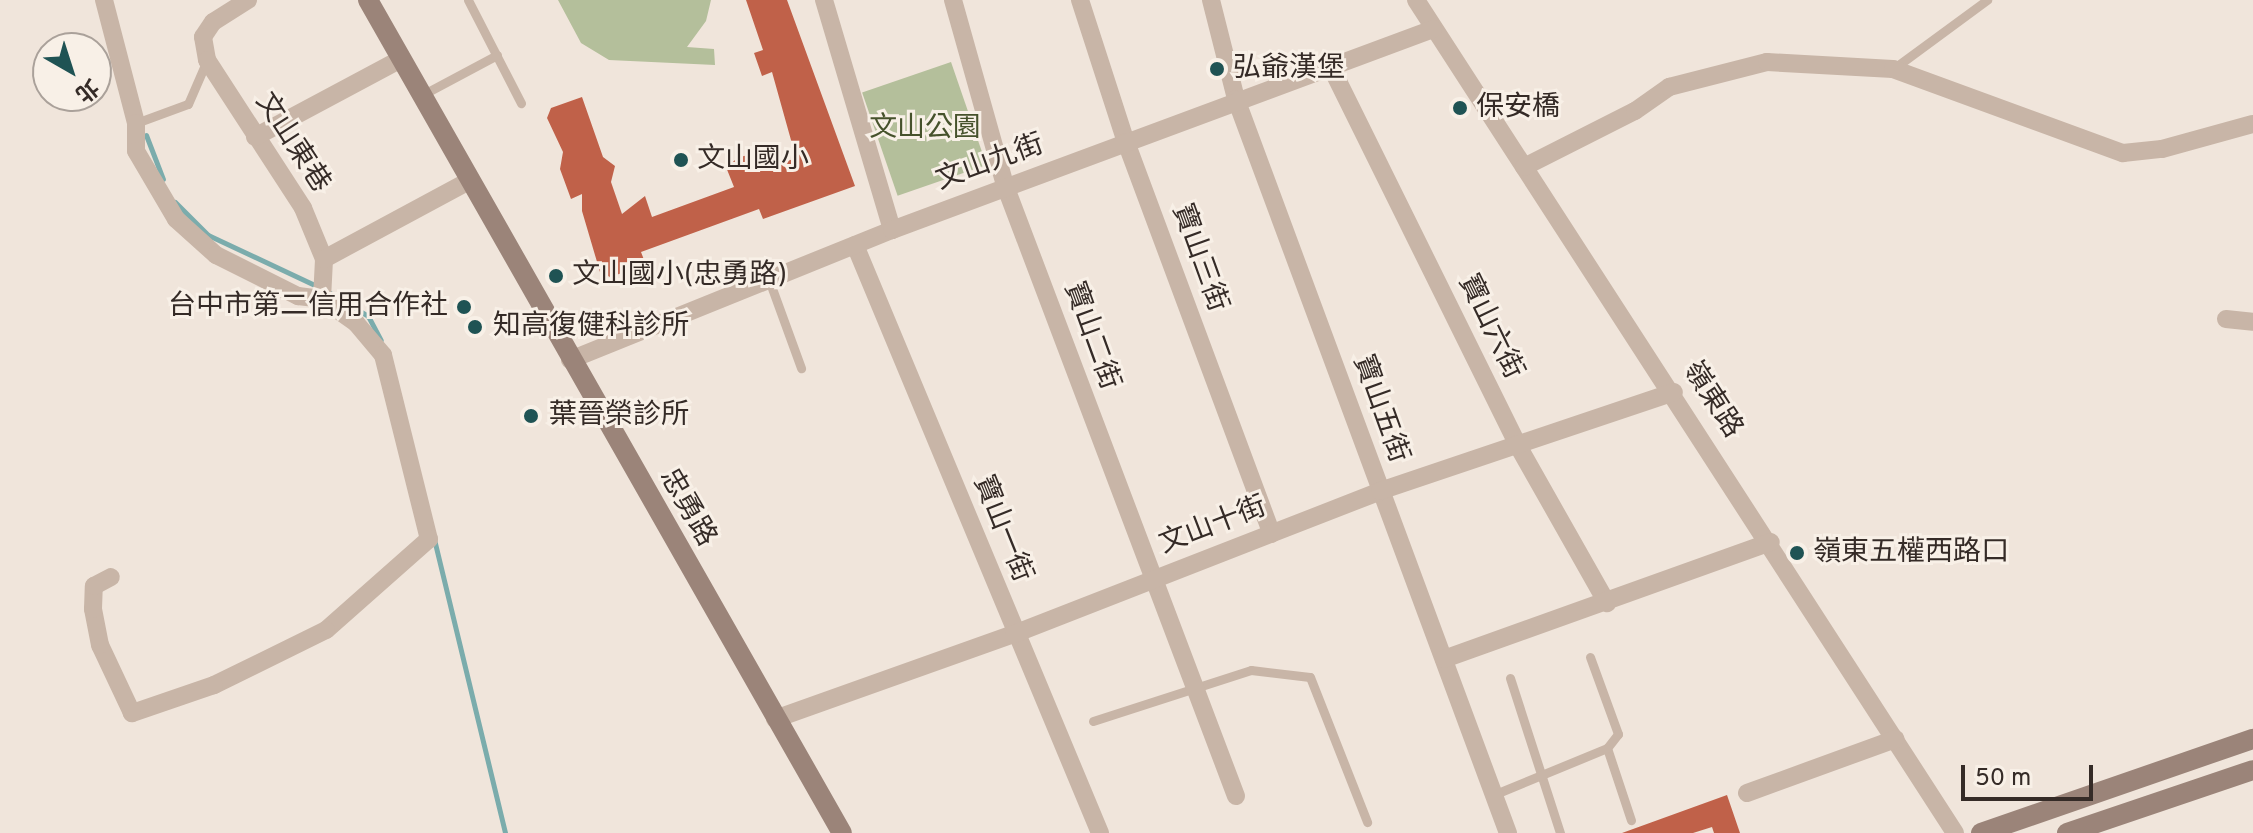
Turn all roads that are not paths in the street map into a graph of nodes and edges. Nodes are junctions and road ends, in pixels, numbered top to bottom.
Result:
1 (104, 0) edge
2 (248, 0) edge
3 (368, 0) edge
4 (468, 0) edge
5 (824, 0) edge
6 (953, 0) edge
7 (1080, 0) edge
8 (1211, 0) edge
9 (1416, 0) edge
10 (1987, 0) edge
11 (1433, 29) junction
12 (497, 55) junction
13 (401, 59) junction
14 (207, 60) junction
15 (1332, 69) junction
16 (1893, 69) junction
17 (421, 95) junction
18 (1236, 99) junction
19 (521, 103) dead end
20 (136, 123) junction
21 (2253, 124) edge
22 (255, 137) junction
23 (1126, 142) junction
24 (1524, 167) junction
25 (469, 181) junction
26 (1006, 188) junction
27 (892, 230) junction
28 (855, 245) junction
29 (324, 259) junction
30 (769, 280) junction
31 (322, 299) junction
32 (2226, 319) dead end
33 (2253, 322) edge
34 (570, 360) junction
35 (801, 368) dead end
36 (1674, 392) junction
37 (1517, 444) junction
38 (1380, 491) junction
39 (1272, 534) junction
40 (1771, 542) junction
41 (111, 577) dead end
42 (1152, 580) junction
43 (1607, 603) junction
44 (1014, 634) junction
45 (1590, 657) dead end
46 (1444, 659) junction
47 (1510, 678) dead end
48 (1195, 686) junction
49 (775, 719) junction
50 (1093, 721) dead end
51 (1895, 739) junction
52 (2253, 739) edge
53 (1607, 748) junction
54 (2253, 770) edge
55 (1542, 775) junction
56 (1747, 793) dead end
57 (1493, 795) junction
58 (1236, 796) dead end
59 (1631, 820) dead end
60 (1367, 822) dead end
61 (842, 833) edge
62 (1100, 833) edge
63 (1508, 833) edge
64 (1560, 833) edge
65 (1955, 833) edge
66 (1981, 833) edge
67 (2067, 833) edge

1 - 20 street
2 - 14 street, 文山東巷
3 - 13 main road, 忠勇路
4 - 12 lane
5 - 27 street
6 - 26 street, 寶山二街
7 - 23 street, 寶山三街
8 - 18 street, 寶山五街
9 - 11 street, 嶺東路
10 - 16 lane
11 - 15 street, 文山九街
11 - 24 street, 嶺東路
12 - 17 lane
12 - 19 lane
13 - 17 main road, 忠勇路
13 - 22 street
14 - 20 lane
14 - 22 street, 文山東巷
15 - 18 street, 文山九街
15 - 37 street, 寶山六街
16 - 21 street
16 - 24 street
17 - 25 main road, 忠勇路
18 - 23 street, 文山九街
18 - 38 street, 寶山五街
20 - 31 street
22 - 29 street, 文山東巷
23 - 26 street, 文山九街
23 - 39 street, 寶山三街
24 - 36 street, 嶺東路
25 - 29 street
25 - 34 main road, 忠勇路
26 - 27 street, 文山九街
26 - 42 street, 寶山二街
27 - 28 street, 文山九街
28 - 30 street, 文山九街
28 - 44 street, 寶山一街
29 - 31 street
30 - 34 street, 文山九街
30 - 35 lane
31 - 41 street
32 - 33 street
34 - 49 main road, 忠勇路
36 - 37 street, 文山十街
36 - 40 street, 嶺東路
37 - 38 street, 文山十街
37 - 43 street, 寶山六街
38 - 39 street, 文山十街
38 - 46 street, 寶山五街
39 - 42 street, 文山十街
40 - 43 street
40 - 51 street, 嶺東路
42 - 44 street, 文山十街
42 - 48 street, 寶山二街
43 - 46 street
44 - 49 street, 文山十街
44 - 62 street, 寶山一街
45 - 53 lane
46 - 57 street, 寶山五街
47 - 55 lane
48 - 50 lane
48 - 58 street, 寶山二街
48 - 60 lane
49 - 61 main road, 忠勇路
51 - 56 street
51 - 65 street, 嶺東路
52 - 66 main road
53 - 55 lane
53 - 59 lane
54 - 67 main road
55 - 57 lane
55 - 64 lane
57 - 63 street, 寶山五街

